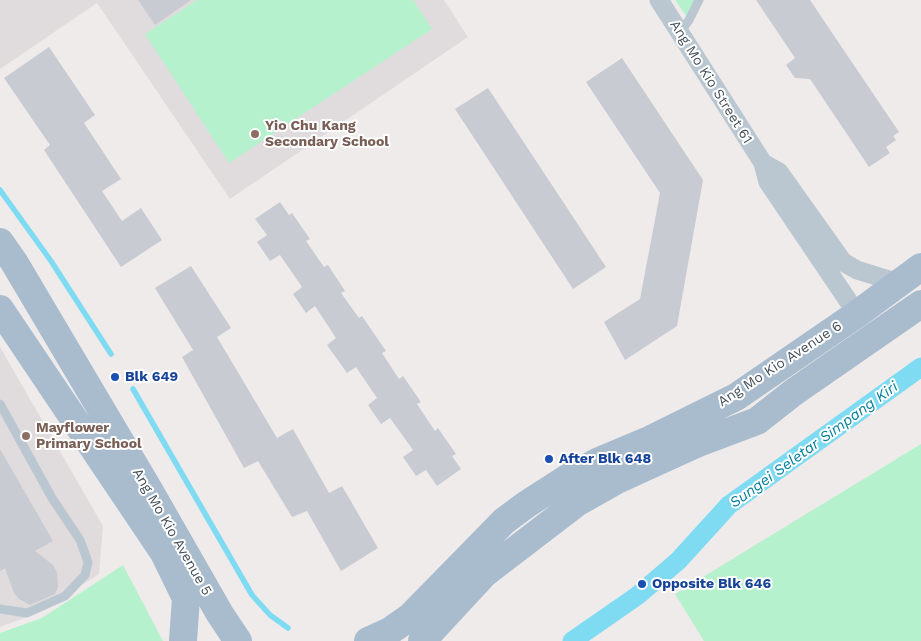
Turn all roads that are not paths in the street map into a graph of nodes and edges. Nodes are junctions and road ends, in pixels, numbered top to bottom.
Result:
1 (659, 0) edge
2 (698, 0) edge
3 (680, 32) junction
4 (763, 163) junction
5 (0, 242) edge
6 (921, 266) edge
7 (899, 283) junction
8 (921, 304) edge
9 (0, 309) edge
10 (857, 314) junction
11 (0, 404) edge
12 (120, 466) junction
13 (0, 609) edge
14 (220, 614) junction
15 (183, 641) edge
16 (238, 641) edge
17 (260, 641) edge
18 (368, 641) edge
19 (422, 641) edge

1 - 3 street, Ang Mo Kio Street 61
2 - 3 lane
3 - 4 street, Ang Mo Kio Street 61
4 - 7 street, Ang Mo Kio Street 61
4 - 10 street, Ang Mo Kio Street 61
5 - 12 main road, Ang Mo Kio Avenue 5
6 - 7 main road, Ang Mo Kio Avenue 6
7 - 10 main road, Ang Mo Kio Avenue 6
8 - 19 main road, Ang Mo Kio Avenue 6
9 - 12 main road, Ang Mo Kio Avenue 5
10 - 18 main road, Ang Mo Kio Avenue 6
11 - 13 lane
12 - 14 main road, Ang Mo Kio Avenue 5
12 - 15 main road, Ang Mo Kio Avenue 5
14 - 16 main road, Ang Mo Kio Avenue 5
14 - 17 main road

